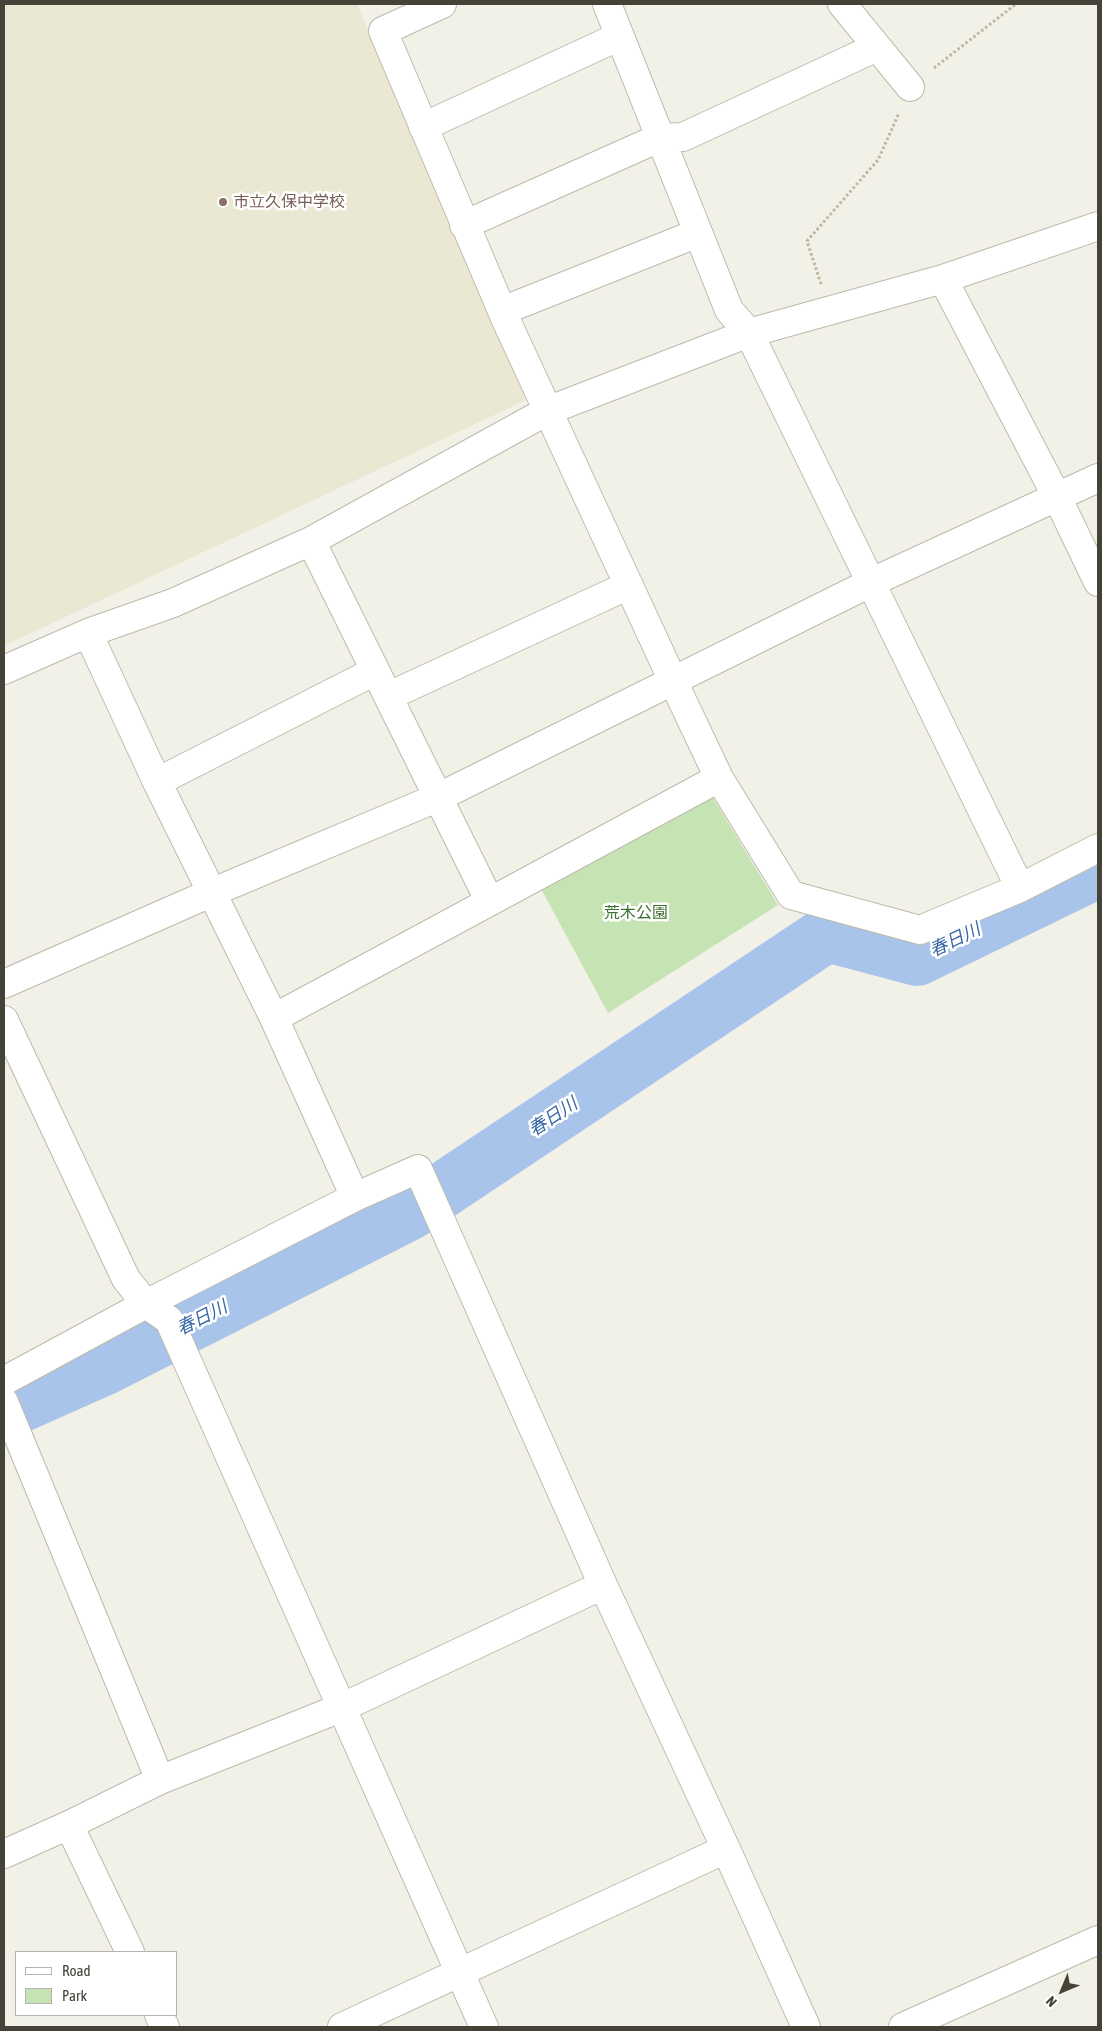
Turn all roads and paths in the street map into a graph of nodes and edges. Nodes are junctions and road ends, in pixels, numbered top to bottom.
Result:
1 (442, 4) edge
2 (607, 4) edge
3 (842, 4) edge
4 (1016, 4) edge
5 (620, 36) junction
6 (877, 47) junction
7 (910, 87) junction
8 (423, 127) junction
9 (659, 138) junction
10 (464, 225) junction
11 (1098, 226) edge
12 (698, 233) junction
13 (943, 279) junction
14 (829, 310) junction
15 (502, 311) junction
16 (749, 333) junction
17 (547, 411) junction
18 (1098, 478) edge
19 (1058, 497) junction
20 (311, 541) junction
21 (872, 582) junction
22 (1098, 582) edge
23 (629, 586) junction
24 (88, 633) junction
25 (4, 670) edge
26 (376, 671) junction
27 (673, 681) junction
28 (388, 696) junction
29 (719, 778) junction
30 (157, 782) junction
31 (439, 797) junction
32 (1098, 848) edge
33 (1020, 888) junction
34 (213, 892) junction
35 (490, 900) junction
36 (4, 984) edge
37 (274, 1018) junction
38 (4, 1020) edge
39 (355, 1197) junction
40 (146, 1304) junction
41 (4, 1381) edge
42 (4, 1402) edge
43 (603, 1585) junction
44 (342, 1706) junction
45 (160, 1780) junction
46 (70, 1825) junction
47 (726, 1849) junction
48 (4, 1854) edge
49 (1098, 1940) edge
50 (130, 1951) edge
51 (458, 1972) junction
52 (342, 2027) edge
53 (484, 2027) edge
54 (806, 2027) edge
55 (903, 2027) edge

1 - 8 street
2 - 5 street
3 - 6 street
4 - 7 path
5 - 8 street
5 - 9 street
6 - 7 street
6 - 9 street
7 - 14 path
8 - 10 street
9 - 10 street
9 - 12 street
10 - 15 street
11 - 13 street
12 - 15 street
12 - 16 street
13 - 14 street
13 - 19 street
14 - 16 street
15 - 17 street
16 - 17 street
16 - 21 street
17 - 20 street
17 - 23 street
18 - 19 street
19 - 21 street
19 - 22 street
20 - 24 street
20 - 26 street
21 - 27 street
21 - 33 street
23 - 27 street
23 - 28 street
24 - 25 street
24 - 30 street
26 - 28 street
26 - 30 street
27 - 29 street
27 - 31 street
28 - 31 street
29 - 33 street
29 - 35 street
30 - 34 street
31 - 34 street
31 - 35 street
32 - 33 street
34 - 36 street
34 - 37 street
35 - 37 street
37 - 39 street
38 - 40 street
39 - 40 street
39 - 43 street
40 - 41 street
40 - 44 street
42 - 45 street
43 - 44 street
43 - 47 street
44 - 45 street
44 - 51 street
45 - 46 street
46 - 48 street
46 - 50 street
47 - 51 street
47 - 54 street
49 - 55 street
51 - 52 street
51 - 53 street

